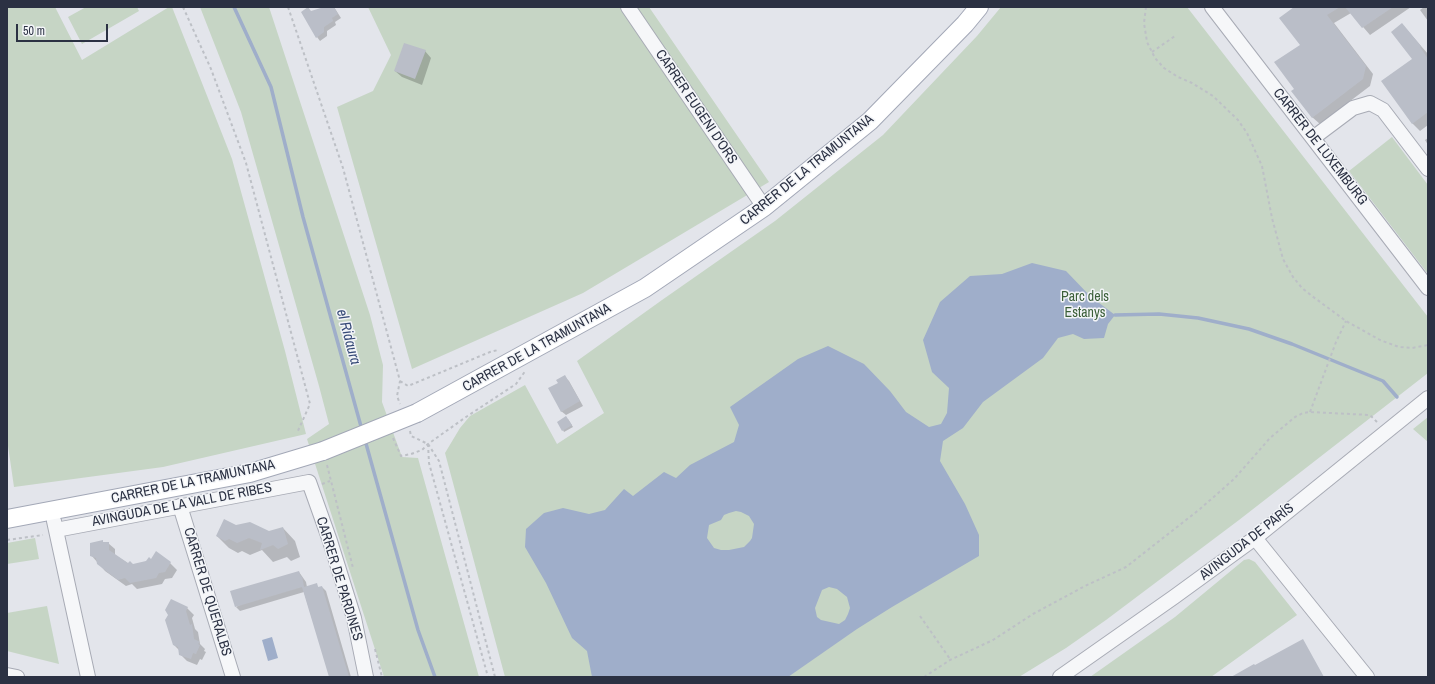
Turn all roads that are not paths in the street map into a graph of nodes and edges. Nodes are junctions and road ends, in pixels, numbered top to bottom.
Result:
1 (628, 7) edge
2 (978, 7) edge
3 (1212, 7) edge
4 (1313, 138) junction
5 (1428, 169) edge
6 (764, 208) junction
7 (1428, 288) edge
8 (1428, 398) edge
9 (309, 482) joint
10 (180, 506) junction
11 (52, 511) junction
12 (7, 520) edge
13 (57, 533) junction
14 (1255, 538) junction
15 (7, 675) edge
16 (17, 677) edge
17 (88, 677) edge
18 (233, 677) edge
19 (366, 677) edge
20 (1060, 677) edge
21 (1367, 677) edge

1 - 6 street, CARRER EUGENI D'ORS
2 - 6 main road, CARRER DE LA TRAMUNTANA
3 - 4 street, CARRER DE LUXEMBURG
4 - 5 street
4 - 7 street, CARRER DE LUXEMBURG
6 - 11 main road, CARRER DE LA TRAMUNTANA, bridge
8 - 14 street, AVINGUDA DE PARÍS
9 - 10 street, AVINGUDA DE LA VALL DE RIBES
9 - 19 street, CARRER DE PARDINES
10 - 13 street, AVINGUDA DE LA VALL DE RIBES
10 - 18 street, CARRER DE QUERALBS
11 - 12 main road, CARRER DE LA TRAMUNTANA
11 - 13 street
13 - 17 street
14 - 20 street, AVINGUDA DE PARÍS
14 - 21 street
15 - 16 street

